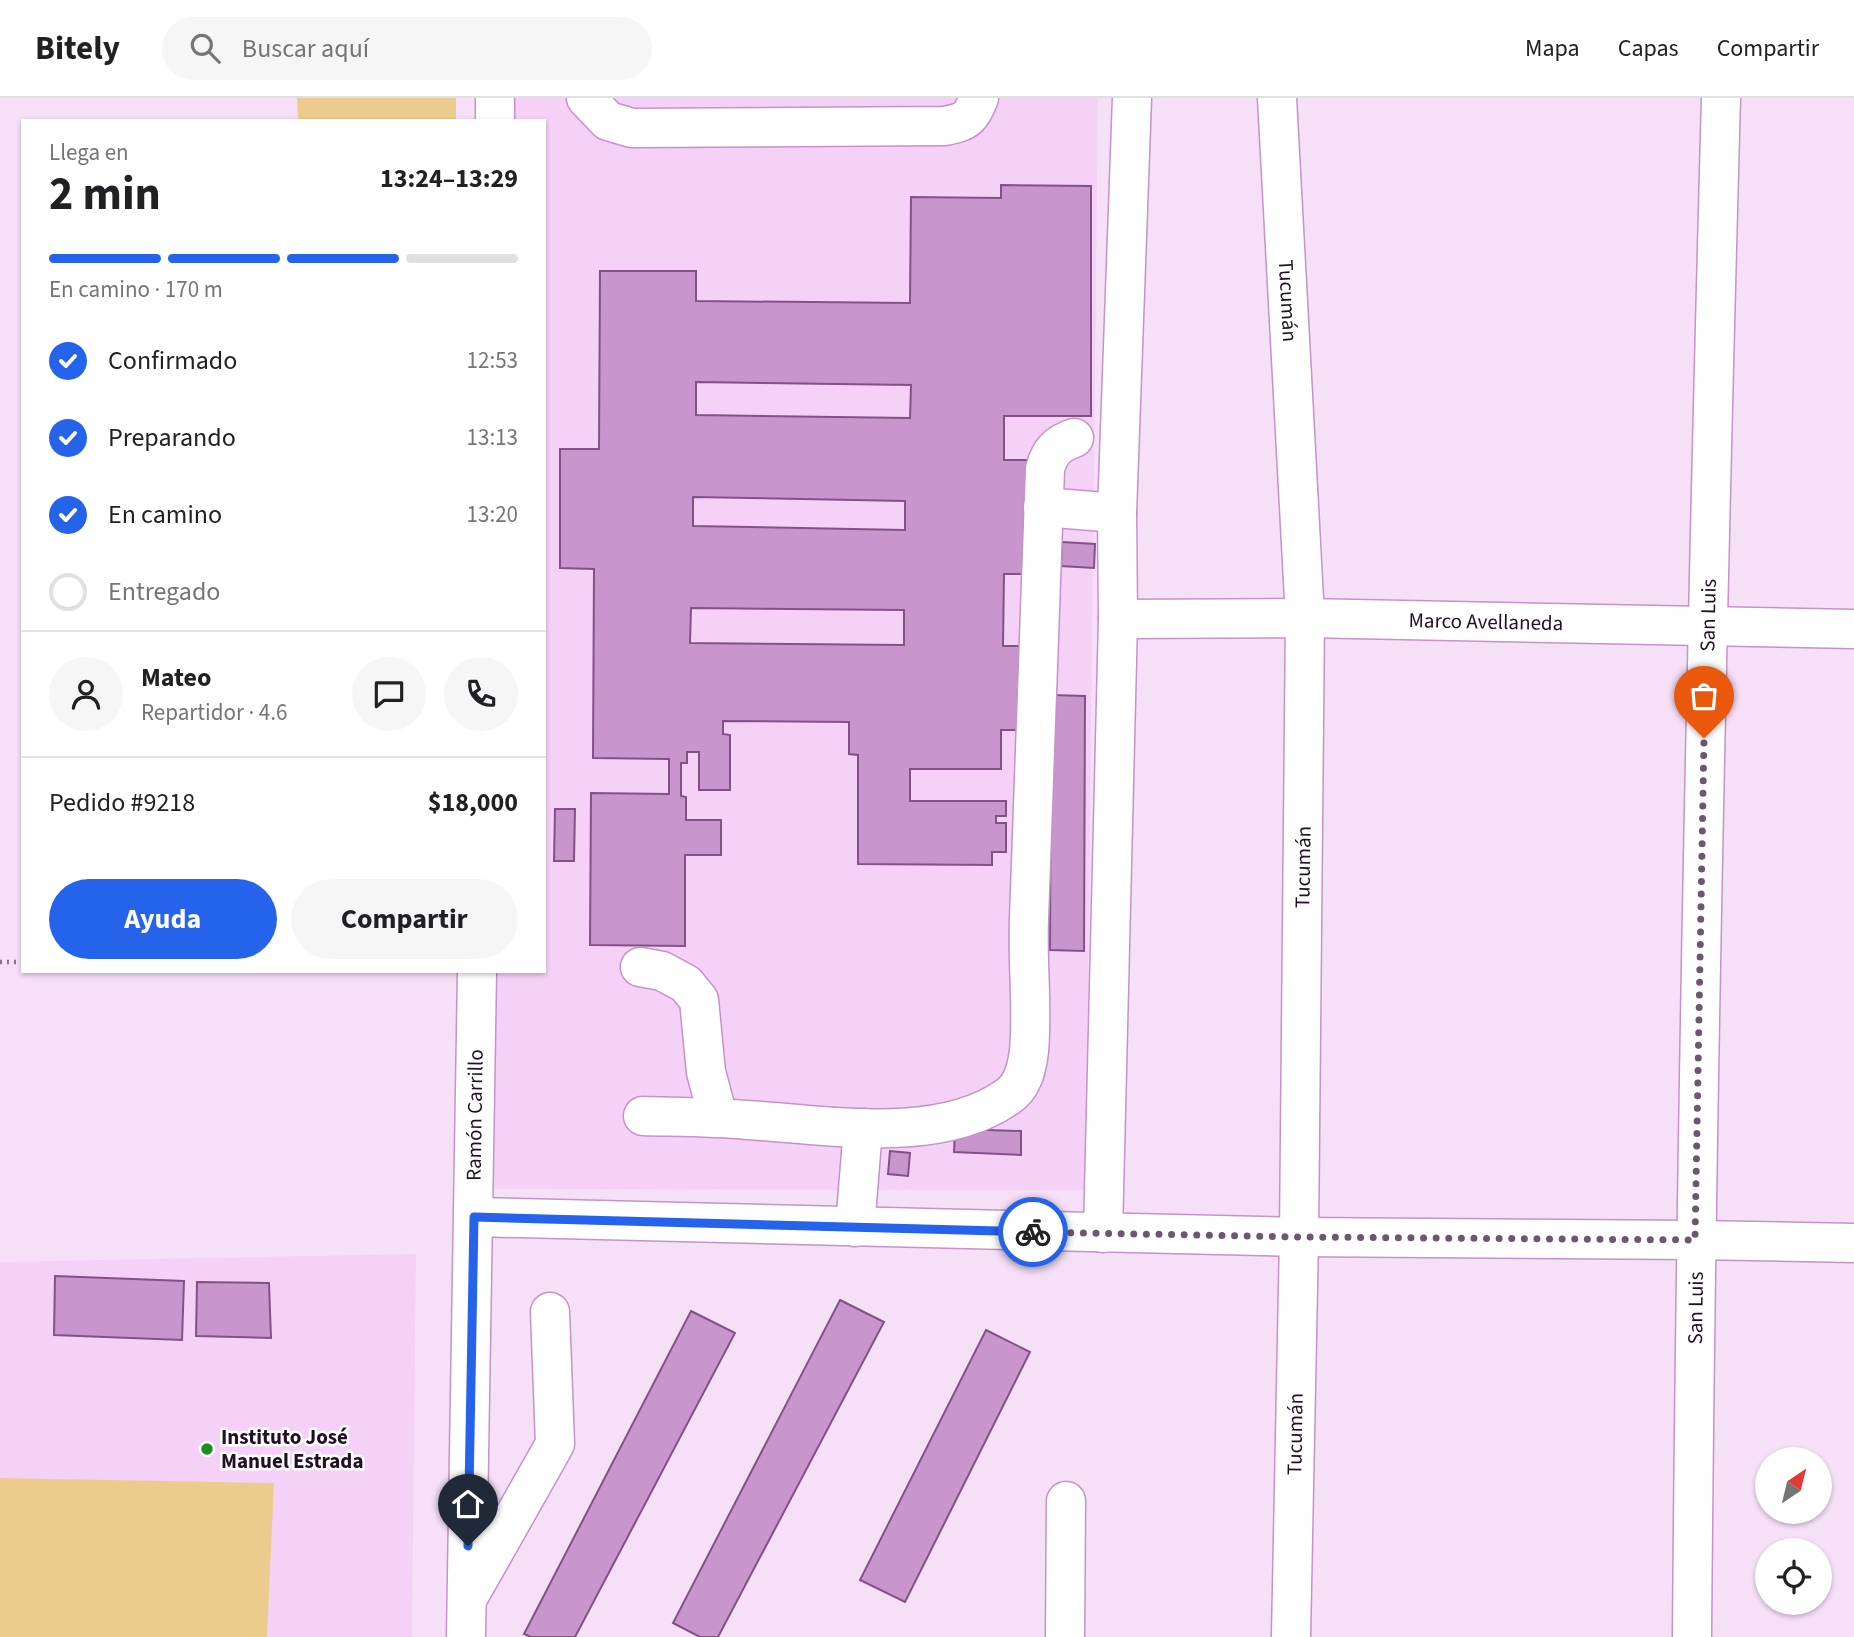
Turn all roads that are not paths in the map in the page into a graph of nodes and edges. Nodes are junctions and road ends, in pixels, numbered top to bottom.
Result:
1 (495, 98) edge
2 (586, 98) edge
3 (979, 98) edge
4 (1132, 98) edge
5 (1277, 98) edge
6 (1721, 98) edge
7 (495, 119) edge
8 (1074, 438) dead end
9 (1043, 507) junction
10 (1117, 513) junction
11 (1305, 618) junction
12 (1118, 620) junction
13 (1707, 627) junction
14 (1854, 629) edge
15 (640, 967) dead end
16 (477, 973) edge
17 (643, 1116) dead end
18 (718, 1117) junction
19 (863, 1128) junction
20 (474, 1217) junction
21 (855, 1227) junction
22 (1103, 1233) junction
23 (1299, 1237) junction
24 (1695, 1240) junction
25 (1854, 1243) edge
26 (550, 1312) dead end
27 (1066, 1501) dead end
28 (466, 1619) edge
29 (1065, 1637) edge
30 (1291, 1637) edge
31 (1692, 1637) edge

1 - 7 street
2 - 3 street
4 - 10 street
5 - 11 street, Tucumán
6 - 13 street, San Luis
8 - 9 street
9 - 10 street
9 - 19 street
10 - 12 street
11 - 12 street, Marco Avellaneda
11 - 13 street, Marco Avellaneda
11 - 23 street, Tucumán
12 - 22 street
13 - 14 street, Marco Avellaneda
13 - 24 street, San Luis
15 - 18 street
16 - 20 street, Ramón Carrillo
17 - 18 street
18 - 19 street
19 - 21 street
20 - 21 street
20 - 28 street, Ramón Carrillo
21 - 22 street
22 - 23 street
23 - 24 street
23 - 30 street, Tucumán
24 - 25 street
24 - 31 street, San Luis
26 - 28 street
27 - 29 street

